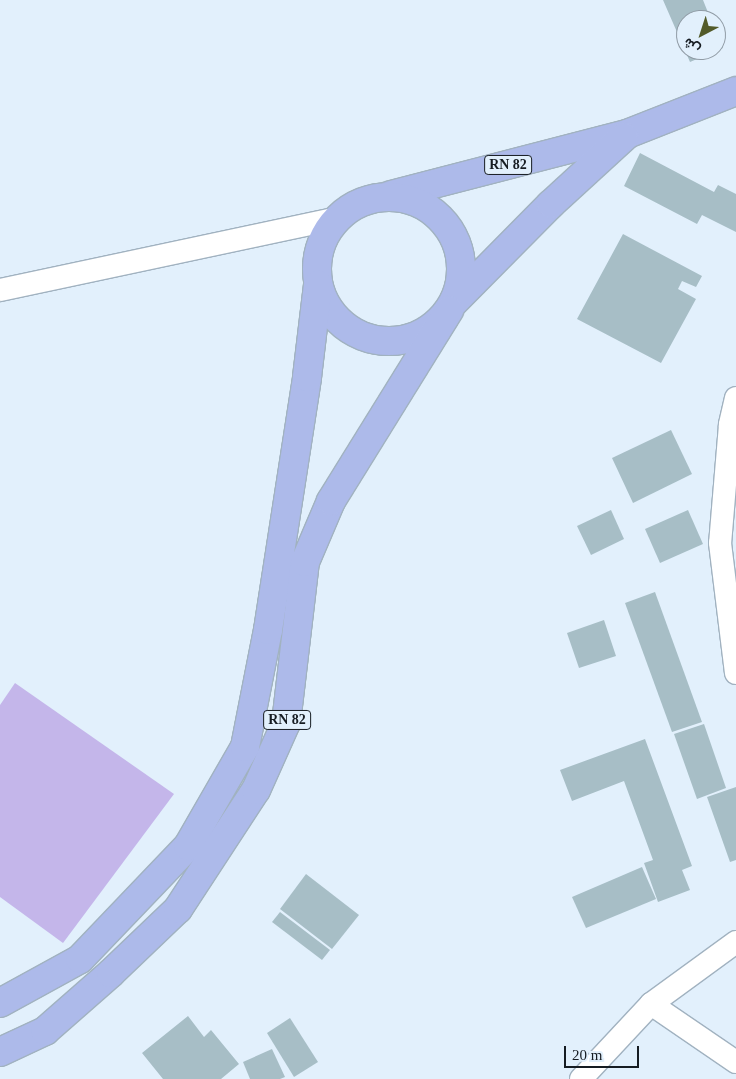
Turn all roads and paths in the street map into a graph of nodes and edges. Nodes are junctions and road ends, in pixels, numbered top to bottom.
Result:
1 (736, 91) edge
2 (627, 134) junction
3 (389, 196) junction
4 (335, 219) junction
5 (318, 285) junction
6 (0, 290) edge
7 (451, 307) junction
8 (736, 398) edge
9 (728, 541) edge
10 (736, 673) edge
11 (736, 942) edge
12 (0, 1003) edge
13 (651, 1004) junction
14 (0, 1052) edge
15 (736, 1062) edge
16 (582, 1079) edge

1 - 2 main road, RN 82
2 - 3 main road, RN 82
2 - 7 main road, RN 82
3 - 4 main road
3 - 7 main road
4 - 5 main road
4 - 6 street
5 - 7 main road
5 - 12 main road, RN 82
7 - 14 main road, RN 82
8 - 9 street
9 - 10 street
11 - 13 street
13 - 15 street
13 - 16 street

